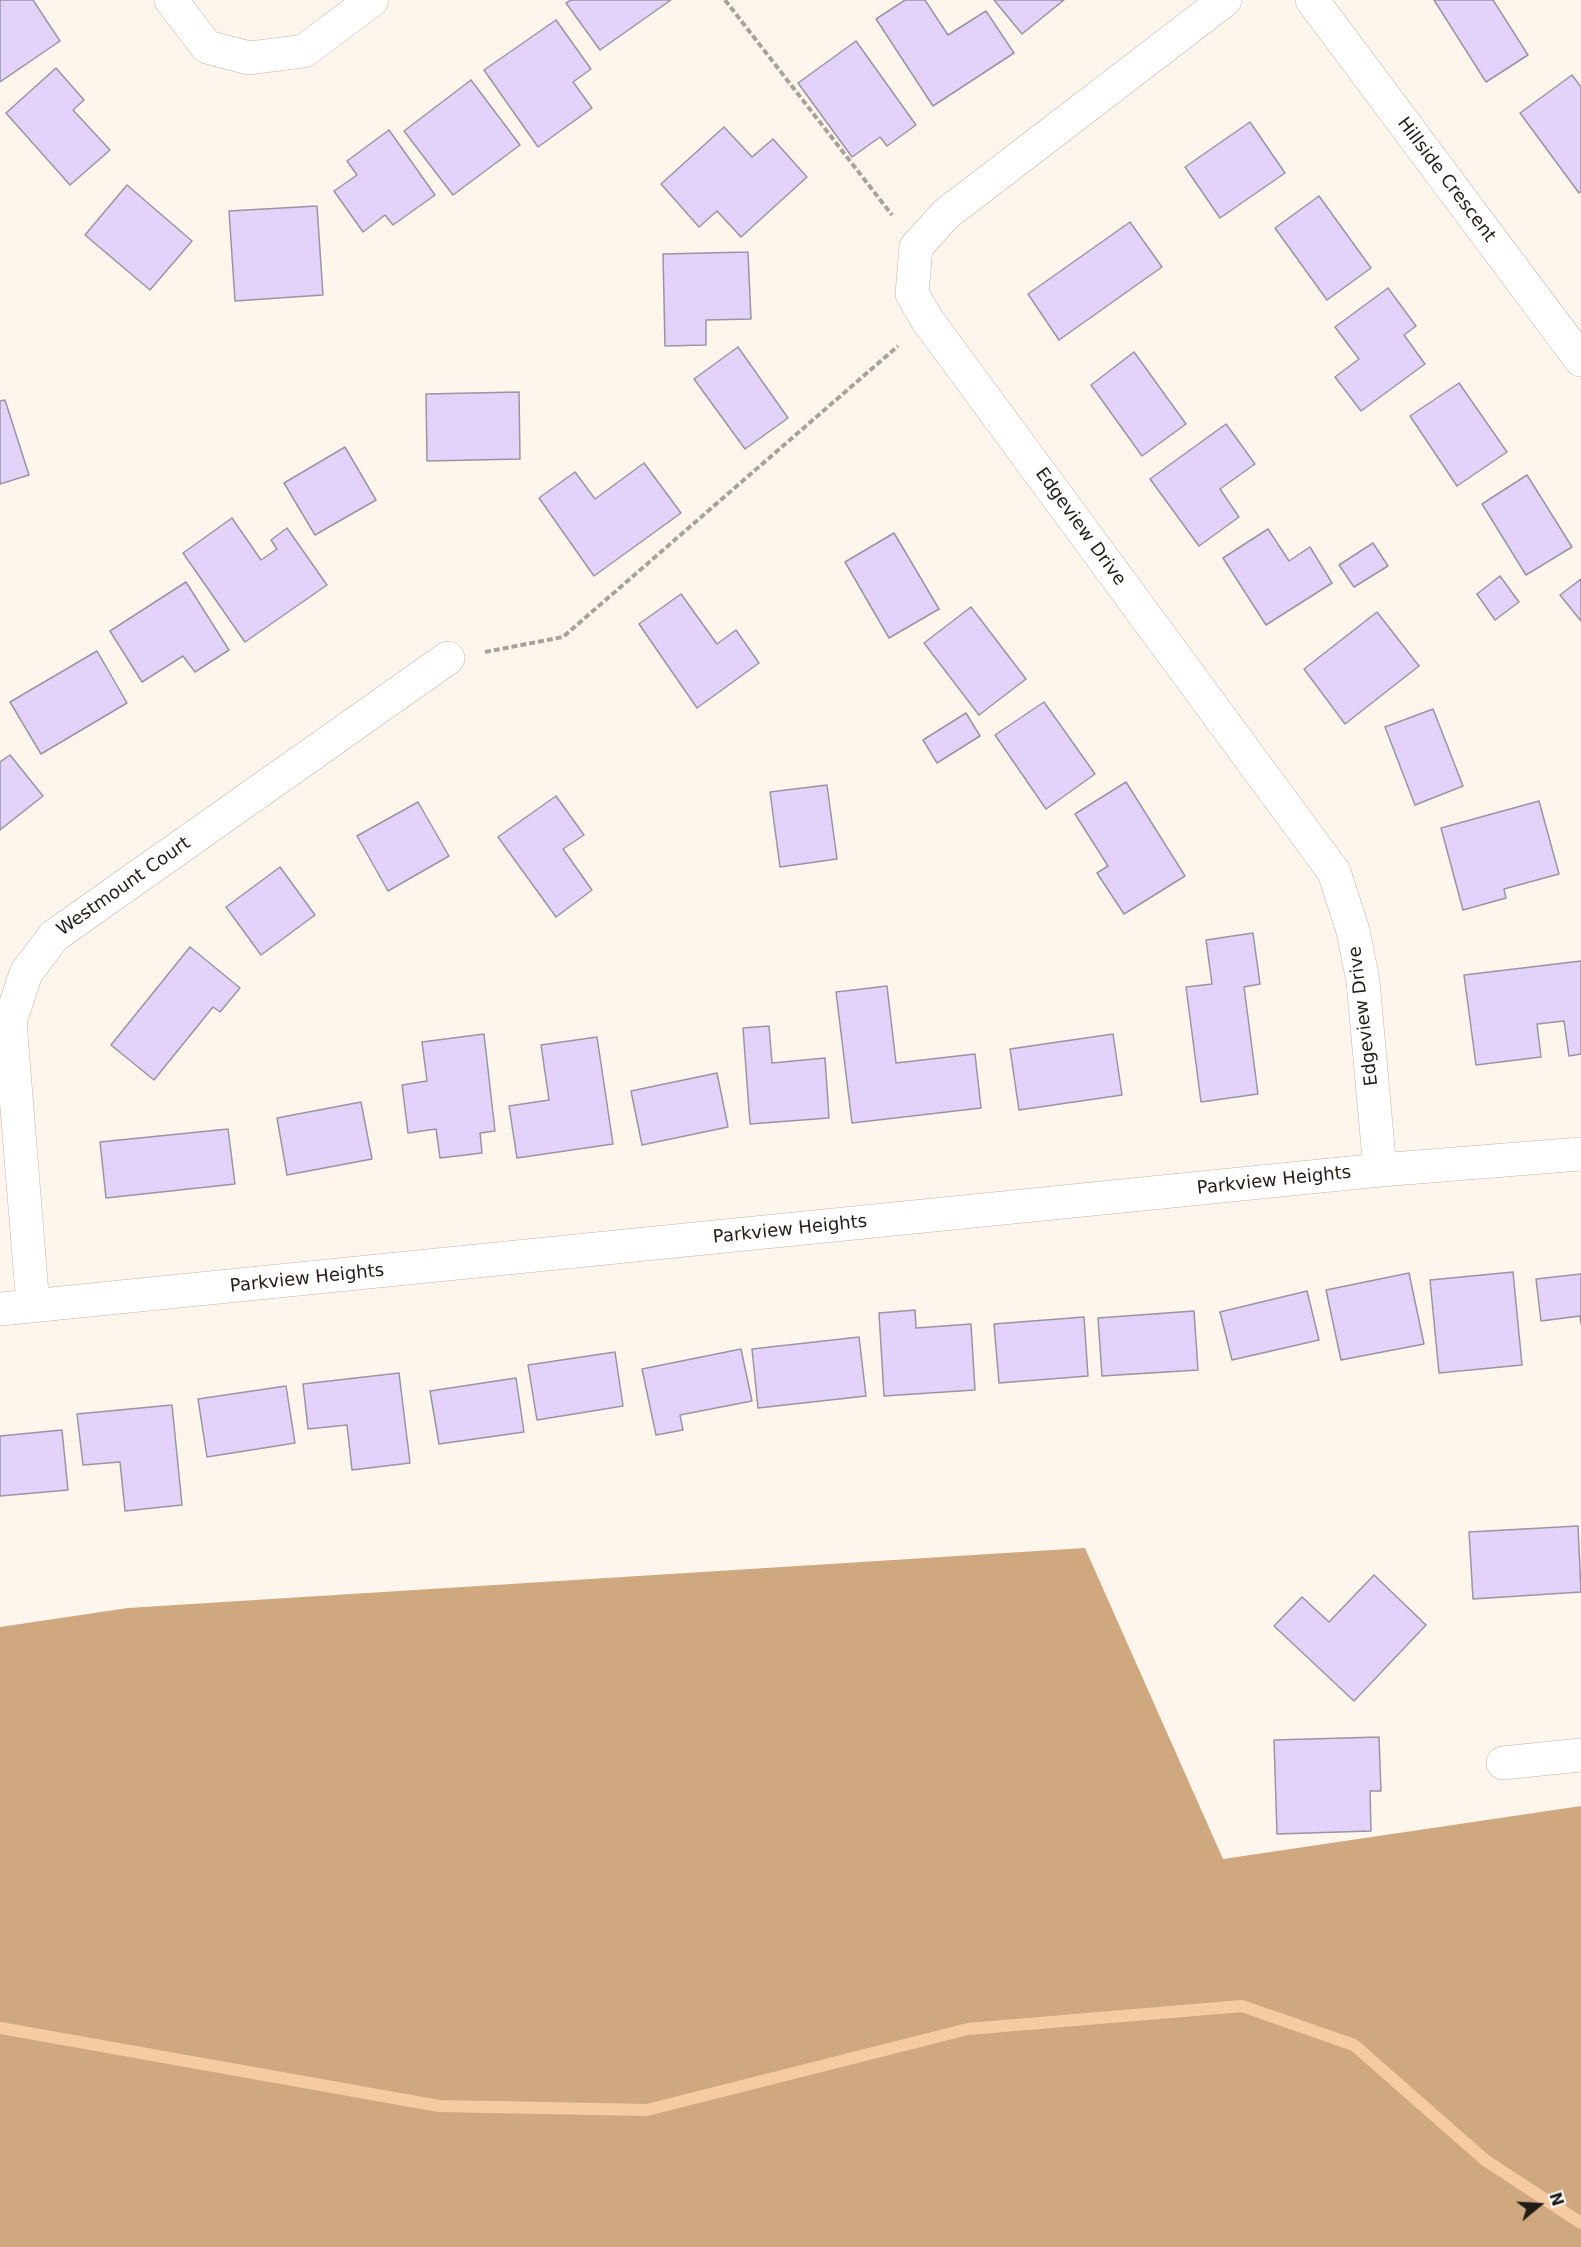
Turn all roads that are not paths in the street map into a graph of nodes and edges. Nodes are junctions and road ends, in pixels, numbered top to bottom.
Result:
1 (171, 0) edge
2 (372, 0) edge
3 (1226, 0) edge
4 (1312, 0) edge
5 (1581, 360) edge
6 (448, 658) road end
7 (1581, 1154) edge
8 (1380, 1170) junction
9 (33, 1306) junction
10 (0, 1309) edge
11 (1581, 1755) edge
12 (1503, 1763) dead end

1 - 2 street
3 - 8 street, Edgeview Drive
4 - 5 street, Hillside Crescent
6 - 9 street, Westmount Court
7 - 8 street, Parkview Heights
8 - 9 street, Parkview Heights
9 - 10 street, Parkview Heights
11 - 12 street

